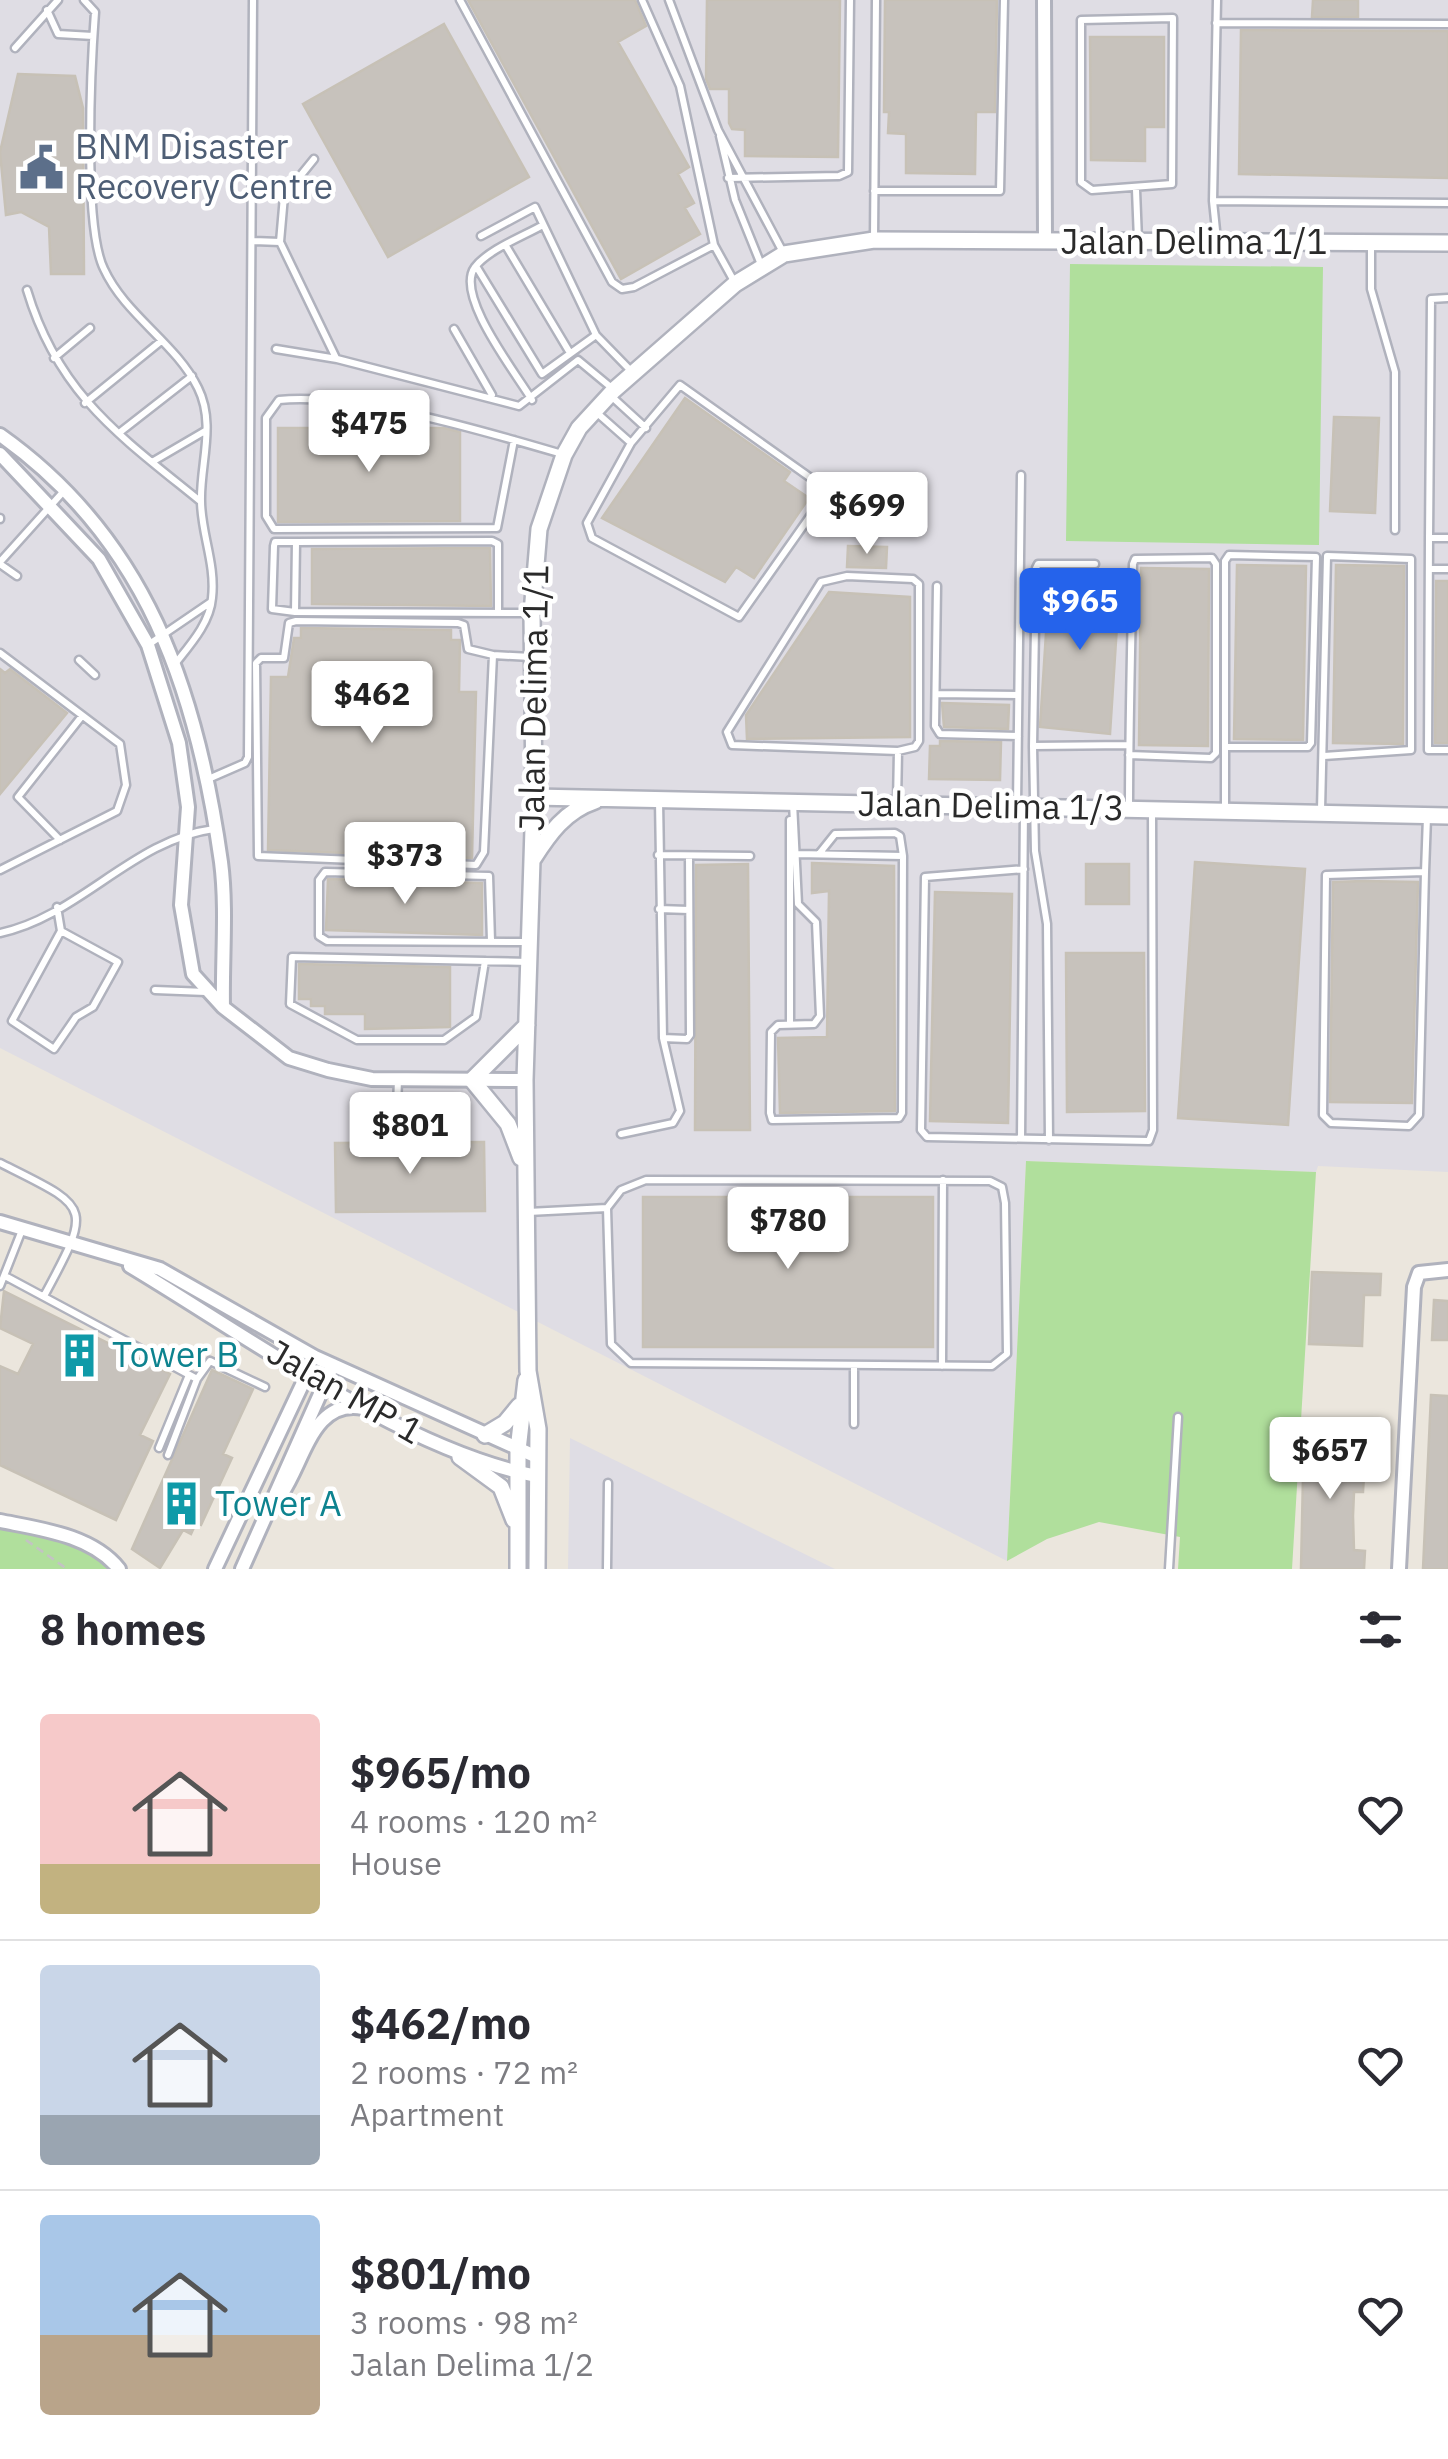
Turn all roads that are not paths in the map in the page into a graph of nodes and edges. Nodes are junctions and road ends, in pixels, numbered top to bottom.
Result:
1 (58, 0) edge
2 (84, 0) edge
3 (253, 0) edge
4 (460, 0) edge
5 (642, 0) edge
6 (669, 0) edge
7 (850, 0) edge
8 (876, 0) edge
9 (1004, 0) edge
10 (1044, 0) edge
11 (1216, 0) edge
12 (47, 10) junction
13 (1216, 23) junction
14 (1448, 24) edge
15 (93, 36) junction
16 (15, 48) dead end
17 (718, 130) junction
18 (314, 160) dead end
19 (728, 178) junction
20 (744, 178) junction
21 (1136, 190) junction
22 (874, 191) junction
23 (1213, 202) junction
24 (1448, 202) edge
25 (543, 225) junction
26 (481, 236) dead end
27 (874, 240) junction
28 (252, 241) junction
29 (1045, 241) junction
30 (1138, 241) junction
31 (280, 242) junction
32 (1217, 242) junction
33 (1370, 243) junction
34 (1448, 244) edge
35 (714, 245) junction
36 (506, 246) junction
37 (784, 254) junction
38 (476, 266) junction
39 (762, 267) junction
40 (735, 284) junction
41 (27, 290) dead end
42 (1448, 298) edge
43 (90, 328) dead end
44 (454, 329) dead end
45 (596, 334) junction
46 (160, 342) junction
47 (276, 348) dead end
48 (570, 353) junction
49 (54, 358) junction
50 (336, 359) junction
51 (634, 374) junction
52 (192, 376) junction
53 (612, 392) junction
54 (492, 396) junction
55 (532, 400) junction
56 (84, 403) junction
57 (595, 411) junction
58 (646, 428) junction
59 (205, 431) junction
60 (119, 433) junction
61 (0, 435) edge
62 (514, 440) junction
63 (631, 443) junction
64 (0, 454) edge
65 (564, 455) junction
66 (152, 462) junction
67 (1022, 474) dead end
68 (65, 490) junction
69 (201, 502) junction
70 (51, 504) junction
71 (1395, 530) dead end
72 (1430, 538) junction
73 (1448, 538) edge
74 (296, 542) junction
75 (0, 563) edge
76 (1095, 564) dead end
77 (1430, 569) junction
78 (1448, 569) edge
79 (18, 576) dead end
80 (937, 586) dead end
81 (212, 601) junction
82 (295, 612) junction
83 (498, 612) junction
84 (532, 612) junction
85 (166, 634) junction
86 (148, 645) junction
87 (0, 653) edge
88 (493, 654) junction
89 (532, 657) junction
90 (79, 660) dead end
91 (175, 664) junction
92 (94, 675) dead end
93 (936, 694) junction
94 (1018, 695) junction
95 (83, 716) junction
96 (1018, 736) junction
97 (1129, 745) junction
98 (1033, 746) junction
99 (1225, 747) junction
100 (1448, 750) edge
101 (898, 751) junction
102 (1129, 755) junction
103 (1324, 756) junction
104 (204, 781) junction
105 (534, 797) junction
106 (603, 798) junction
107 (659, 800) junction
108 (791, 802) junction
109 (897, 804) junction
110 (1025, 807) junction
111 (1129, 810) junction
112 (1152, 810) junction
113 (1224, 812) junction
114 (1320, 813) junction
115 (1426, 816) junction
116 (1448, 816) edge
117 (214, 829) junction
118 (184, 833) junction
119 (60, 840) junction
120 (796, 854) junction
121 (818, 855) junction
122 (658, 856) junction
123 (689, 856) junction
124 (750, 856) dead end
125 (903, 856) junction
126 (532, 858) junction
127 (1024, 869) junction
128 (0, 870) edge
129 (1425, 872) junction
130 (57, 907) junction
131 (659, 909) junction
132 (689, 910) junction
133 (0, 932) edge
134 (61, 932) junction
135 (490, 942) junction
136 (530, 942) junction
137 (484, 961) junction
138 (529, 962) junction
139 (155, 990) dead end
140 (218, 997) junction
141 (790, 1024) junction
142 (527, 1025) junction
143 (662, 1038) junction
144 (398, 1080) junction
145 (472, 1080) junction
146 (525, 1080) junction
147 (621, 1134) dead end
148 (396, 1137) dead end
149 (1021, 1138) junction
150 (1049, 1140) junction
151 (0, 1163) edge
152 (527, 1180) junction
153 (943, 1180) junction
154 (607, 1208) junction
155 (528, 1212) junction
156 (0, 1222) edge
157 (23, 1229) junction
158 (72, 1245) junction
159 (111, 1254) junction
160 (1448, 1270) edge
161 (5, 1276) junction
162 (0, 1286) edge
163 (44, 1296) junction
164 (315, 1356) junction
165 (333, 1366) junction
166 (942, 1366) junction
167 (854, 1367) junction
168 (308, 1372) junction
169 (528, 1372) junction
170 (189, 1374) junction
171 (197, 1379) junction
172 (324, 1382) junction
173 (265, 1387) dead end
174 (520, 1404) junction
175 (375, 1410) junction
176 (1178, 1416) dead end
177 (854, 1424) dead end
178 (486, 1436) junction
179 (160, 1448) dead end
180 (518, 1450) junction
181 (168, 1455) dead end
182 (460, 1457) junction
183 (537, 1457) junction
184 (518, 1472) junction
185 (537, 1476) junction
186 (608, 1483) dead end
187 (0, 1521) edge
188 (262, 1522) junction
189 (518, 1528) junction
190 (247, 1568) edge
191 (119, 1569) edge
192 (215, 1569) edge
193 (518, 1569) edge
194 (536, 1569) edge
195 (607, 1569) edge
196 (1169, 1569) edge
197 (1399, 1569) edge

1 - 12 lane
2 - 15 lane
3 - 28 lane
4 - 35 lane
5 - 35 lane
6 - 17 lane
7 - 20 lane
8 - 22 lane
9 - 22 lane
10 - 29 street
11 - 13 lane
12 - 15 lane
12 - 16 lane
13 - 14 lane
13 - 23 lane
15 - 46 lane
17 - 19 lane
17 - 20 lane
18 - 31 lane
19 - 20 lane
19 - 39 lane
20 - 37 lane
21 - 21 lane
21 - 30 lane
22 - 27 lane
23 - 24 lane
23 - 32 lane
25 - 26 lane
25 - 36 lane
25 - 45 lane
27 - 29 street, Jalan Delima 1/1
27 - 37 street, Jalan Delima 1/1
28 - 31 lane
28 - 104 lane
29 - 30 street, Jalan Delima 1/1
30 - 32 street, Jalan Delima 1/1
31 - 50 lane
32 - 33 street, Jalan Delima 1/1
33 - 34 street, Jalan Delima 1/1
33 - 71 lane
35 - 40 lane
36 - 38 lane
36 - 48 lane
37 - 39 street, Jalan Delima 1/1
38 - 48 lane
38 - 55 lane
39 - 40 street, Jalan Delima 1/1
40 - 51 street, Jalan Delima 1/1
41 - 49 lane
42 - 72 lane
43 - 49 lane
44 - 54 lane
45 - 48 lane
45 - 51 lane
46 - 52 lane
46 - 56 lane
47 - 50 lane
49 - 56 lane
50 - 54 lane
51 - 53 street, Jalan Delima 1/1
52 - 59 lane
52 - 60 lane
53 - 55 lane
53 - 57 street, Jalan Delima 1/1
53 - 58 lane
54 - 55 lane
56 - 60 lane
57 - 63 lane
57 - 65 street, Jalan Delima 1/1
58 - 63 lane
58 - 63 lane
59 - 66 lane
59 - 69 lane
60 - 66 lane
61 - 68 street
62 - 62 lane
62 - 65 lane
64 - 70 street
65 - 84 street, Jalan Delima 1/1
66 - 69 lane
67 - 94 lane
68 - 70 lane
68 - 85 street
69 - 81 lane
70 - 75 lane
70 - 86 street
72 - 73 lane
72 - 77 lane
74 - 82 lane
74 - 82 lane
74 - 83 lane
75 - 79 lane
76 - 98 lane
77 - 78 lane
77 - 100 lane
80 - 93 lane
81 - 85 lane
81 - 91 lane
82 - 83 lane
83 - 84 lane
84 - 89 street, Jalan Delima 1/1
85 - 86 lane
85 - 91 street
86 - 118 street
87 - 95 lane
88 - 88 lane
88 - 89 lane
89 - 105 street, Jalan Delima 1/1
90 - 92 lane
91 - 104 street
93 - 94 lane
93 - 96 lane
94 - 96 lane
95 - 119 lane
95 - 119 lane
96 - 110 lane
97 - 98 lane
97 - 102 lane
97 - 102 lane
98 - 110 lane
99 - 99 lane
99 - 113 lane
101 - 101 lane
101 - 109 lane
102 - 111 lane
103 - 103 lane
103 - 114 lane
104 - 117 street
105 - 106 street, Jalan Delima 1/3
105 - 126 street, Jalan Delima 1/1
106 - 107 street, Jalan Delima 1/3
106 - 126 street
107 - 108 street, Jalan Delima 1/3
107 - 122 lane
108 - 109 street, Jalan Delima 1/3
108 - 120 lane
108 - 141 lane
109 - 110 street, Jalan Delima 1/3
110 - 111 street, Jalan Delima 1/3
110 - 127 lane
110 - 150 lane
111 - 112 street, Jalan Delima 1/3
112 - 113 street, Jalan Delima 1/3
112 - 150 lane
113 - 114 street, Jalan Delima 1/3
114 - 115 street, Jalan Delima 1/3
115 - 116 street, Jalan Delima 1/3
115 - 129 lane
117 - 118 lane
117 - 140 street
118 - 130 lane
118 - 140 street
119 - 128 lane
120 - 121 lane
120 - 141 lane
121 - 125 lane
121 - 125 lane
122 - 123 lane
122 - 131 lane
123 - 124 lane
123 - 132 lane
125 - 141 lane
126 - 136 street, Jalan Delima 1/1
127 - 149 lane
127 - 149 lane
129 - 129 lane
130 - 133 lane
130 - 134 lane
131 - 132 lane
131 - 143 lane
132 - 143 lane
134 - 134 lane
135 - 135 lane
135 - 136 lane
136 - 138 street, Jalan Delima 1/1
137 - 137 lane
137 - 138 lane
138 - 142 street, Jalan Delima 1/1
139 - 140 lane
140 - 144 street
142 - 145 street
142 - 146 street, Jalan Delima 1/1
143 - 147 lane
144 - 145 street
144 - 148 lane
145 - 146 street
145 - 152 street
146 - 152 street, Jalan Delima 1/1
149 - 150 lane
151 - 158 lane
152 - 155 street, Jalan Delima 1/1
153 - 154 lane
153 - 166 lane
153 - 166 lane
154 - 155 lane
154 - 167 lane
155 - 169 street, Jalan Delima 1/1
156 - 157 street, Jalan MP 1
157 - 158 street, Jalan MP 1
157 - 161 lane
158 - 159 street, Jalan MP 1
158 - 163 lane
159 - 164 street, Jalan MP 1
159 - 168 street, Jalan MP 1
160 - 197 street
161 - 162 lane
161 - 163 lane
163 - 170 lane
164 - 165 street, Jalan MP 1
164 - 168 street
165 - 172 street
165 - 178 street, Jalan MP 1
166 - 167 lane
167 - 177 lane
168 - 172 street, Jalan MP 1
168 - 192 street
169 - 174 street, Jalan Delima 1/1
169 - 183 street, Jalan Delima 1/1
170 - 171 lane
170 - 179 lane
171 - 173 lane
171 - 181 lane
172 - 175 street, Jalan MP 1
172 - 188 street
174 - 178 street
174 - 180 street, Jalan Delima 1/1
175 - 182 street, Jalan MP 1
175 - 188 street
176 - 196 lane
178 - 180 street, Jalan MP 1
180 - 183 street, Jalan MP 1
180 - 184 street, Jalan Delima 1/1
182 - 184 street, Jalan MP 1
182 - 189 street
183 - 185 street, Jalan Delima 1/1
184 - 185 street, Jalan MP 1
184 - 189 street, Jalan Delima 1/1
185 - 194 street, Jalan Delima 1/1
186 - 195 lane
187 - 191 street
188 - 190 street
189 - 193 street, Jalan Delima 1/1

